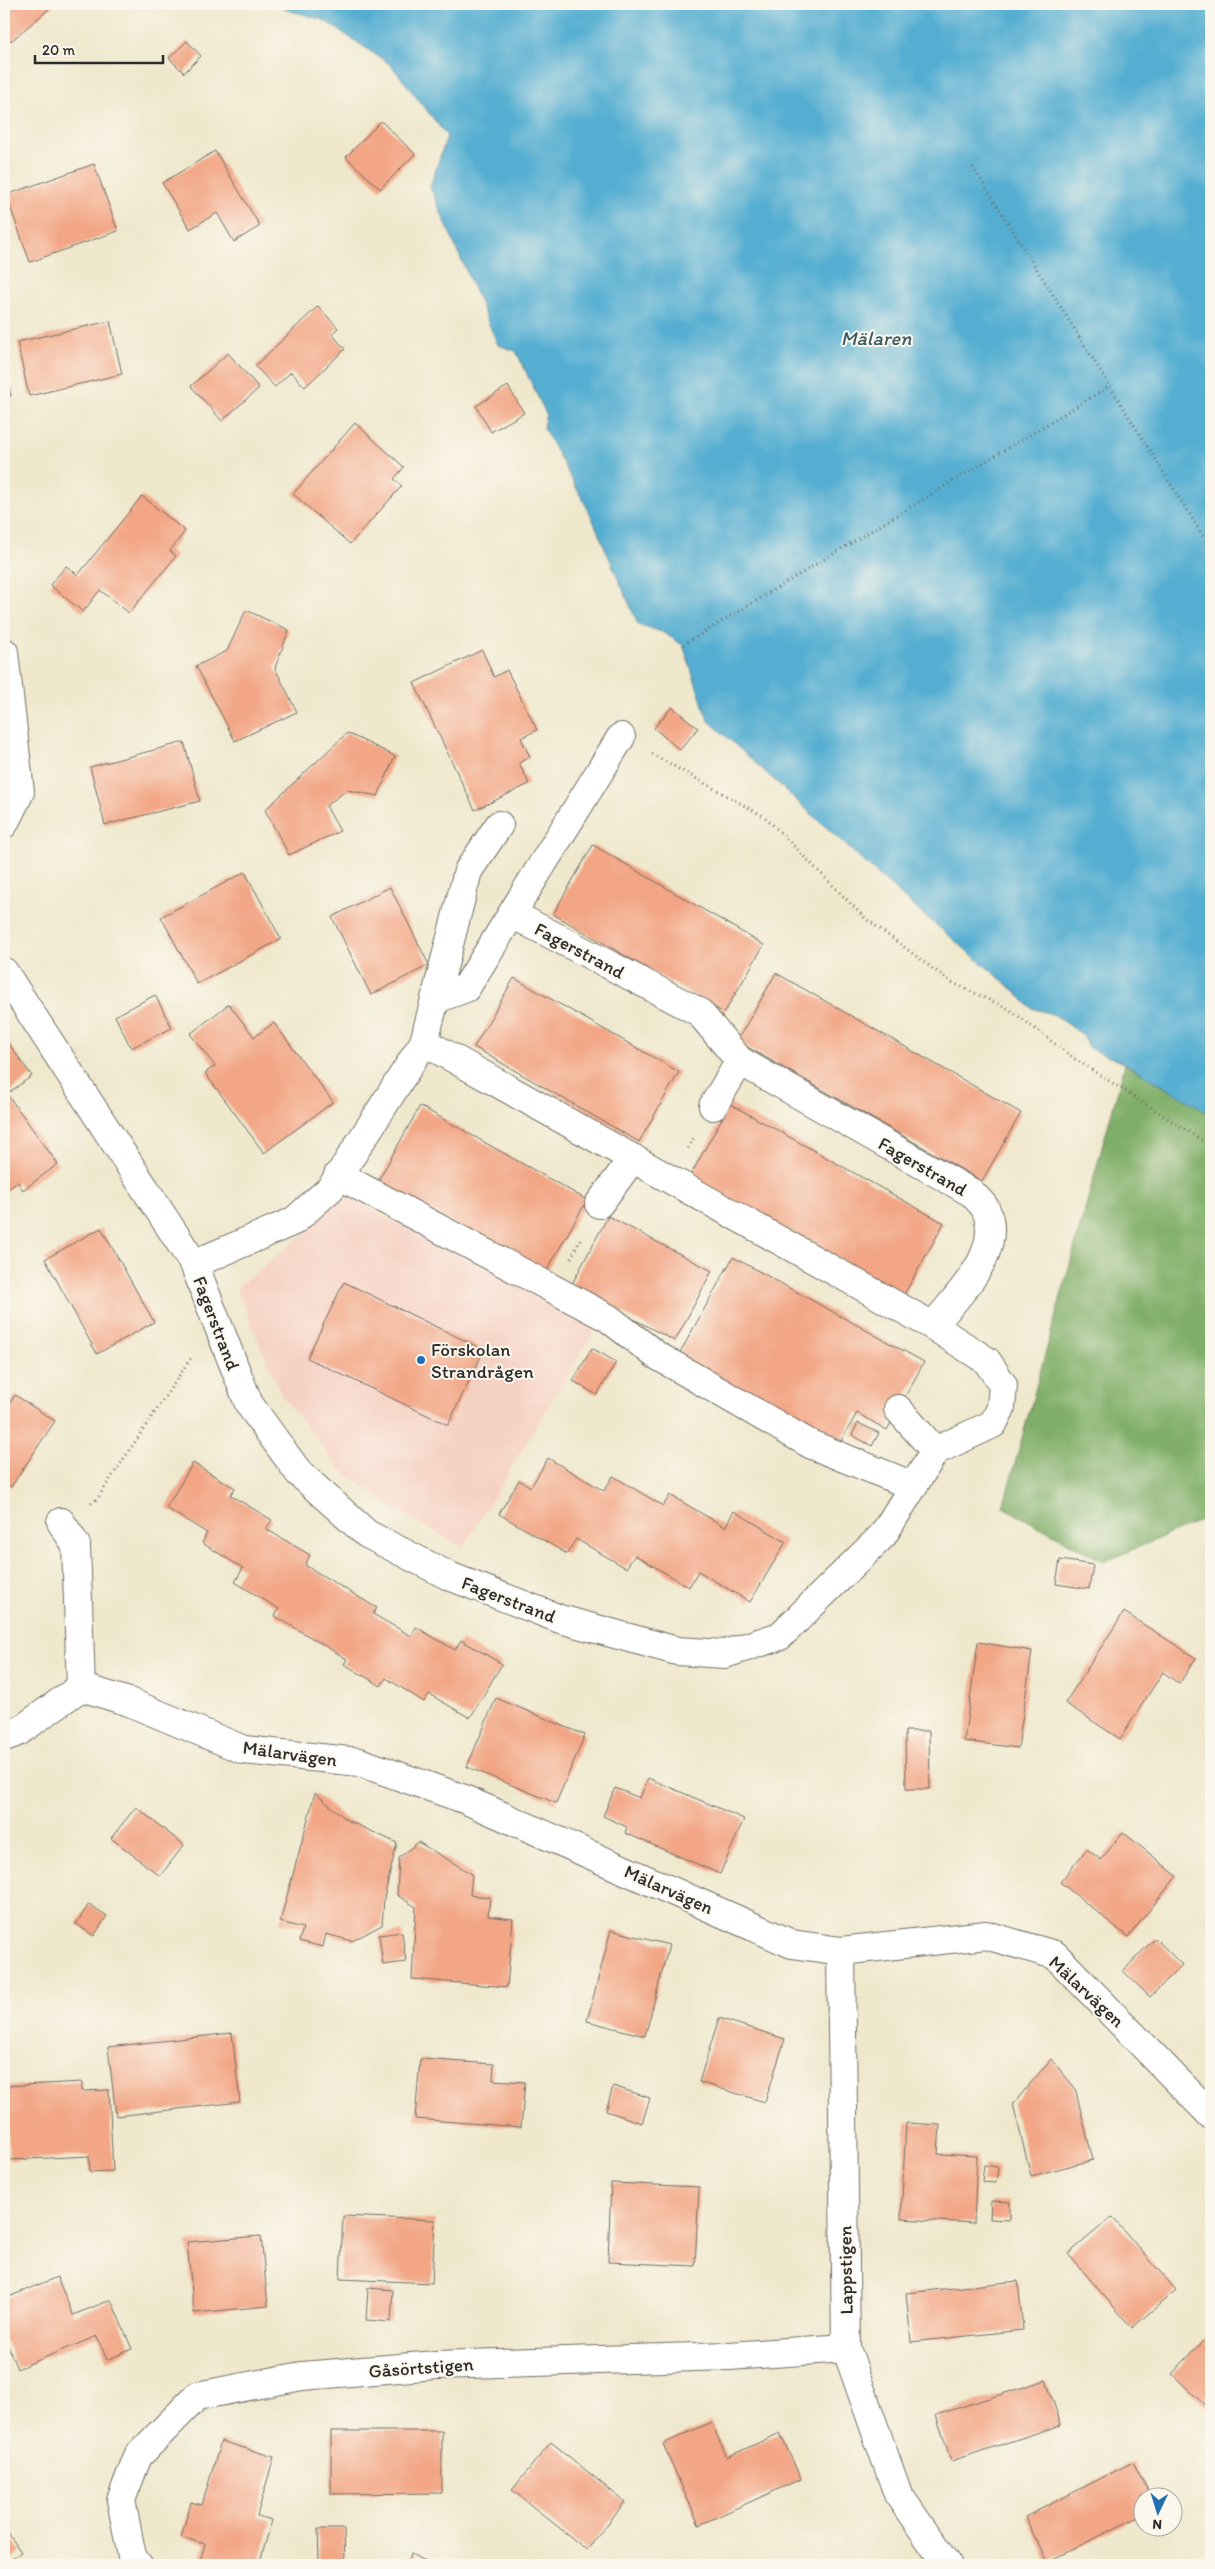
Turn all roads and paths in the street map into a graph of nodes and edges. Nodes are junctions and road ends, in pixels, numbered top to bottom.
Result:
1 (973, 167) dead end
2 (1110, 386) junction
3 (1211, 549) edge
4 (683, 645) dead end
5 (4, 652) edge
6 (621, 737) joint
7 (4, 824) edge
8 (499, 825) dead end
9 (512, 914) junction
10 (4, 972) edge
11 (436, 999) junction
12 (424, 1042) junction
13 (740, 1061) junction
14 (713, 1106) joint
15 (1211, 1146) edge
16 (633, 1158) junction
17 (338, 1175) junction
18 (669, 1178) junction
19 (599, 1204) joint
20 (194, 1264) junction
21 (555, 1289) junction
22 (933, 1326) junction
23 (189, 1360) dead end
24 (898, 1409) dead end
25 (935, 1451) junction
26 (913, 1486) junction
27 (97, 1499) dead end
28 (61, 1522) dead end
29 (81, 1687) junction
30 (4, 1738) edge
31 (841, 1951) junction
32 (1211, 2115) edge
33 (846, 2348) junction
34 (138, 2565) edge
35 (947, 2565) edge

1 - 2 path
2 - 3 path
2 - 4 path
5 - 7 street
6 - 9 street, Fagerstrand
6 - 15 path
8 - 11 street, Fagerstrand
9 - 11 street, Fagerstrand
9 - 13 street, Fagerstrand
10 - 20 street, Fagerstrand
11 - 12 street, Fagerstrand
12 - 16 street
12 - 17 street, Fagerstrand
13 - 14 street
13 - 22 street, Fagerstrand
14 - 18 path
16 - 18 street
16 - 19 street
17 - 20 street, Fagerstrand
17 - 21 street
18 - 22 street
19 - 21 path
20 - 26 street, Fagerstrand
21 - 26 street
22 - 25 street
23 - 27 path
24 - 25 street
25 - 26 street, Fagerstrand
28 - 29 street
29 - 30 street
29 - 31 street, Mälarvägen
31 - 32 street, Mälarvägen
31 - 33 street, Lappstigen
33 - 34 street, Gåsörtstigen
33 - 35 street, Lappstigen

